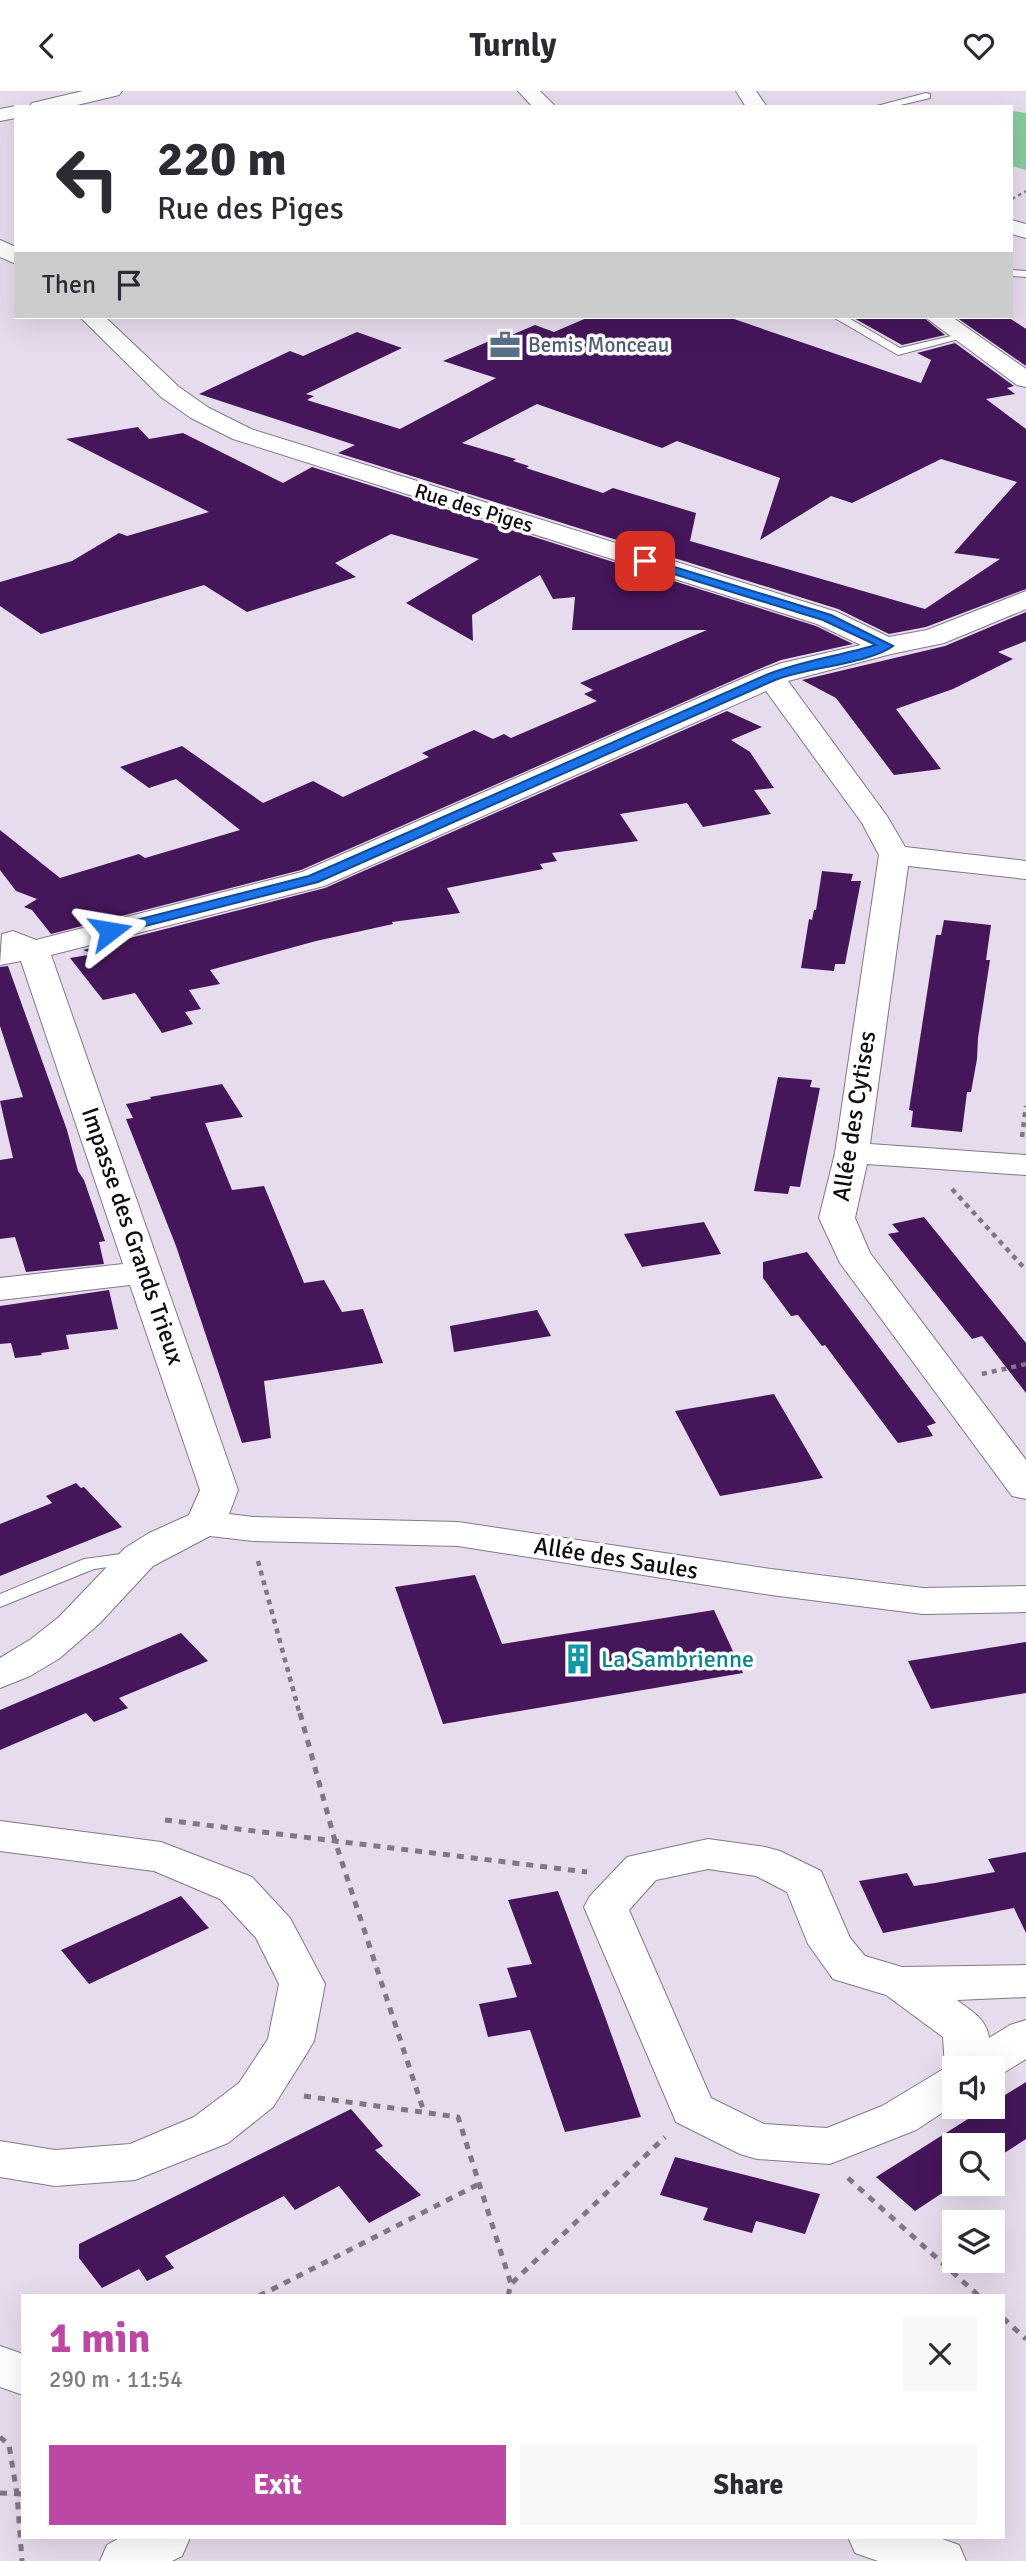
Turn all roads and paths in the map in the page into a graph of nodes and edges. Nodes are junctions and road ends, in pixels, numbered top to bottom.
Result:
1 (112, 91) edge
2 (528, 91) edge
3 (926, 96) dead end
4 (48, 105) edge
5 (544, 105) edge
6 (887, 105) edge
7 (94, 319) edge
8 (842, 319) edge
9 (940, 319) edge
10 (964, 336) junction
11 (1026, 380) edge
12 (1026, 599) edge
13 (887, 646) junction
14 (770, 677) junction
15 (894, 855) junction
16 (1026, 870) edge
17 (0, 936) edge
18 (17, 952) edge
19 (852, 1153) junction
20 (923, 1157) junction
21 (1026, 1165) edge
22 (1026, 1270) edge
23 (145, 1272) junction
24 (0, 1289) edge
25 (1026, 1487) edge
26 (206, 1523) junction
27 (253, 1529) junction
28 (137, 1558) junction
29 (1026, 1599) edge
30 (0, 1601) edge
31 (0, 1674) edge
32 (0, 1836) edge
33 (335, 1841) junction
34 (634, 1877) junction
35 (1026, 1981) edge
36 (902, 1983) junction
37 (1026, 2037) edge
38 (967, 2056) edge
39 (995, 2056) edge
40 (262, 2086) junction
41 (942, 2090) edge
42 (693, 2110) junction
43 (424, 2112) junction
44 (811, 2144) junction
45 (0, 2159) edge
46 (479, 2184) junction
47 (511, 2284) junction
48 (263, 2294) edge
49 (508, 2294) edge
50 (977, 2294) edge
51 (1005, 2320) edge
52 (1026, 2339) edge
53 (0, 2366) edge
54 (21, 2374) edge
55 (0, 2437) edge
56 (0, 2493) edge
57 (20, 2494) edge
58 (21, 2528) edge
59 (21, 2539) edge
60 (880, 2539) edge
61 (22, 2561) edge
62 (940, 2561) edge

1 - 4 street
2 - 5 street
3 - 6 lane
7 - 13 street, Rue des Piges
8 - 10 lane
9 - 10 street
10 - 11 street
12 - 13 street
13 - 14 street
14 - 15 street
14 - 18 street
15 - 16 street
15 - 19 street, Allée des Cytises
17 - 18 street
18 - 23 street, Impasse des Grands Trieux
19 - 20 street
19 - 25 street, Allée des Cytises
20 - 21 street
20 - 22 path
23 - 24 street
23 - 26 street, Impasse des Grands Trieux
26 - 27 street, Allée des Saules
26 - 28 street
27 - 29 street, Allée des Saules
27 - 33 path
28 - 30 lane
28 - 31 street
32 - 40 street
33 - 34 path
33 - 43 path
34 - 36 street
34 - 42 street
35 - 36 street
36 - 38 street
37 - 39 street
40 - 43 path
40 - 45 street
41 - 44 street
42 - 44 street
42 - 47 path
43 - 46 path
44 - 50 path
46 - 47 path
46 - 48 path
47 - 49 path
51 - 52 path
53 - 54 street
55 - 57 path
56 - 57 path
57 - 58 path
59 - 61 path
60 - 62 street

